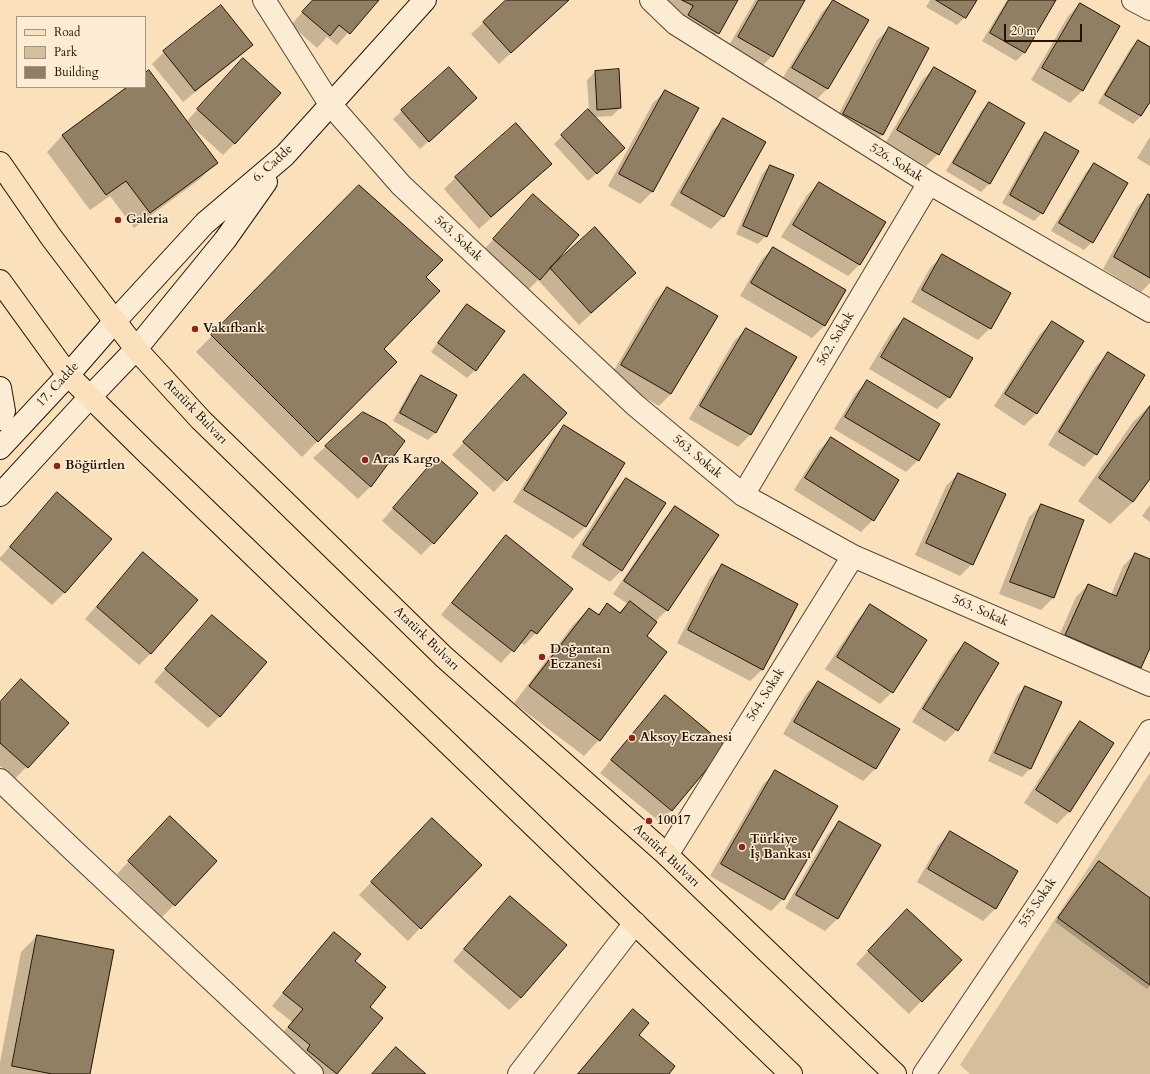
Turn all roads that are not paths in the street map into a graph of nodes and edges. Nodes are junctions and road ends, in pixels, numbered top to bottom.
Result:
1 (264, 0) edge
2 (425, 0) edge
3 (651, 0) edge
4 (1133, 0) edge
5 (1150, 9) edge
6 (330, 104) junction
7 (285, 155) junction
8 (0, 163) edge
9 (928, 183) junction
10 (0, 281) edge
11 (1150, 310) edge
12 (115, 321) junction
13 (136, 349) junction
14 (68, 375) junction
15 (0, 388) edge
16 (90, 397) junction
17 (0, 419) edge
18 (0, 448) edge
19 (743, 495) junction
20 (0, 496) edge
21 (853, 556) junction
22 (1150, 685) edge
23 (1150, 731) edge
24 (0, 780) edge
25 (667, 855) junction
26 (635, 923) junction
27 (312, 1074) edge
28 (519, 1074) edge
29 (791, 1074) edge
30 (895, 1074) edge
31 (924, 1074) edge

1 - 6 street, 563. Sokak
2 - 6 street, 6. Cadde
3 - 9 street, 526. Sokak
4 - 5 street
6 - 7 street, 6. Cadde
6 - 19 street, 563. Sokak
7 - 12 street, 6. Cadde
7 - 13 street
8 - 12 main road, Atatürk Bulvarı
9 - 11 street, 526. Sokak
9 - 19 street, 562. Sokak
10 - 14 main road
12 - 13 main road, Atatürk Bulvarı
12 - 14 street, 17. Cadde
13 - 16 street
13 - 25 main road, Atatürk Bulvarı
14 - 16 main road
14 - 18 street, 17. Cadde
15 - 17 street
16 - 20 street
16 - 26 main road
19 - 21 street, 563. Sokak
21 - 22 street, 563. Sokak
21 - 25 street, 564. Sokak
23 - 31 street, 555 Sokak
24 - 27 street
25 - 30 main road, Atatürk Bulvarı
26 - 28 street
26 - 29 main road

